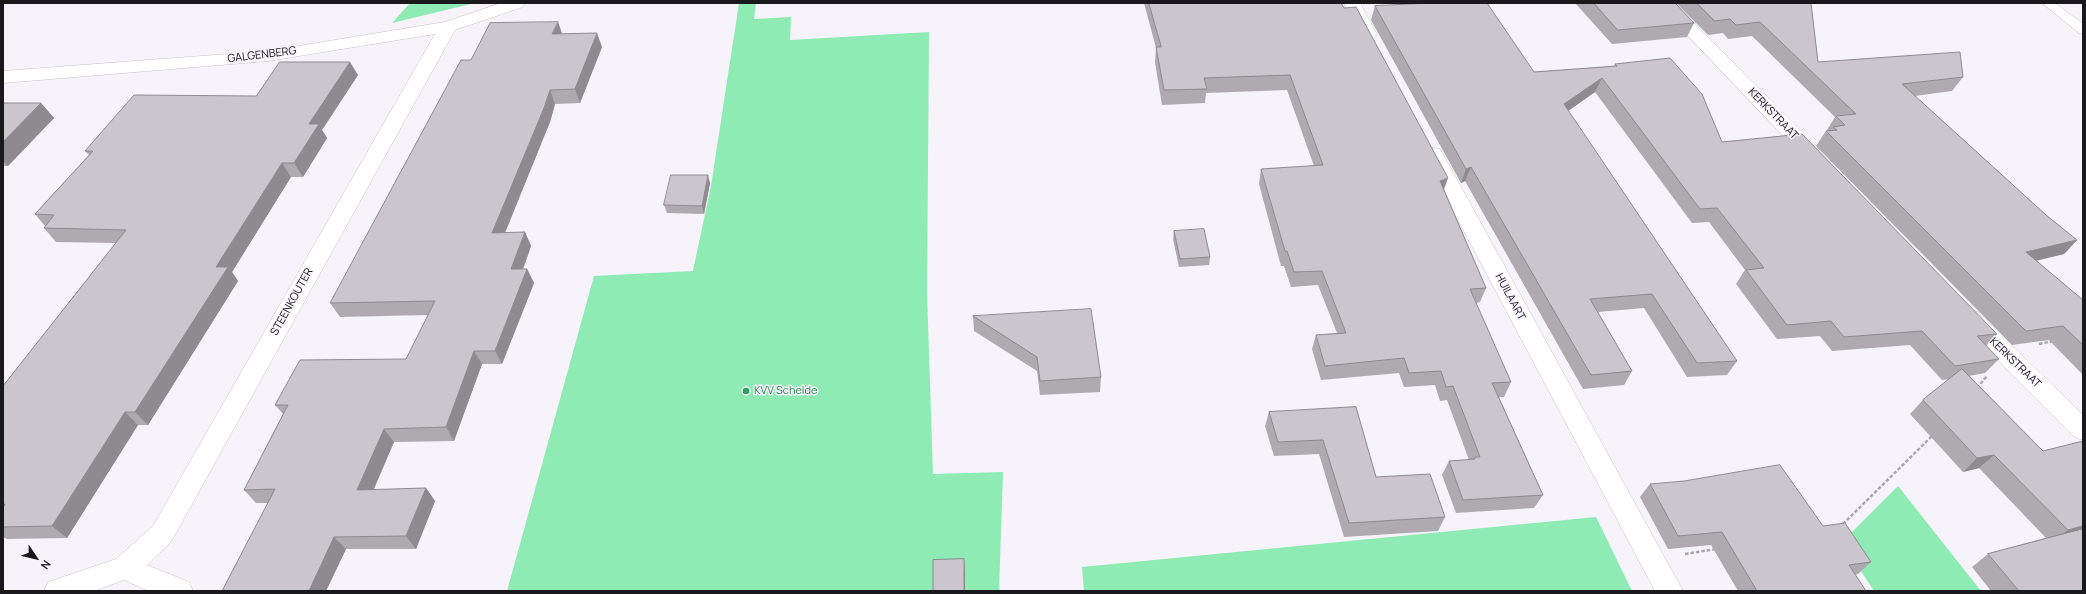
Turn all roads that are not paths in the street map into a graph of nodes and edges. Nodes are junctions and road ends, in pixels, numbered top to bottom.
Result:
1 (517, 3) edge
2 (1352, 3) edge
3 (1665, 3) edge
4 (2048, 3) edge
5 (448, 27) junction
6 (2083, 30) edge
7 (1378, 52) edge
8 (3, 77) edge
9 (1424, 137) edge
10 (1824, 167) edge
11 (1956, 303) edge
12 (2083, 430) edge
13 (125, 568) junction
14 (58, 591) edge
15 (179, 591) edge
16 (1668, 591) edge

1 - 5 street, GALGENBERG
2 - 7 street
3 - 10 street, KERKSTRAAT
4 - 6 lane
5 - 8 street, GALGENBERG
5 - 13 street, STEENKOUTER
9 - 16 street, HUILAART
11 - 12 street, KERKSTRAAT
13 - 14 street, STEENKOUTER
13 - 15 street

